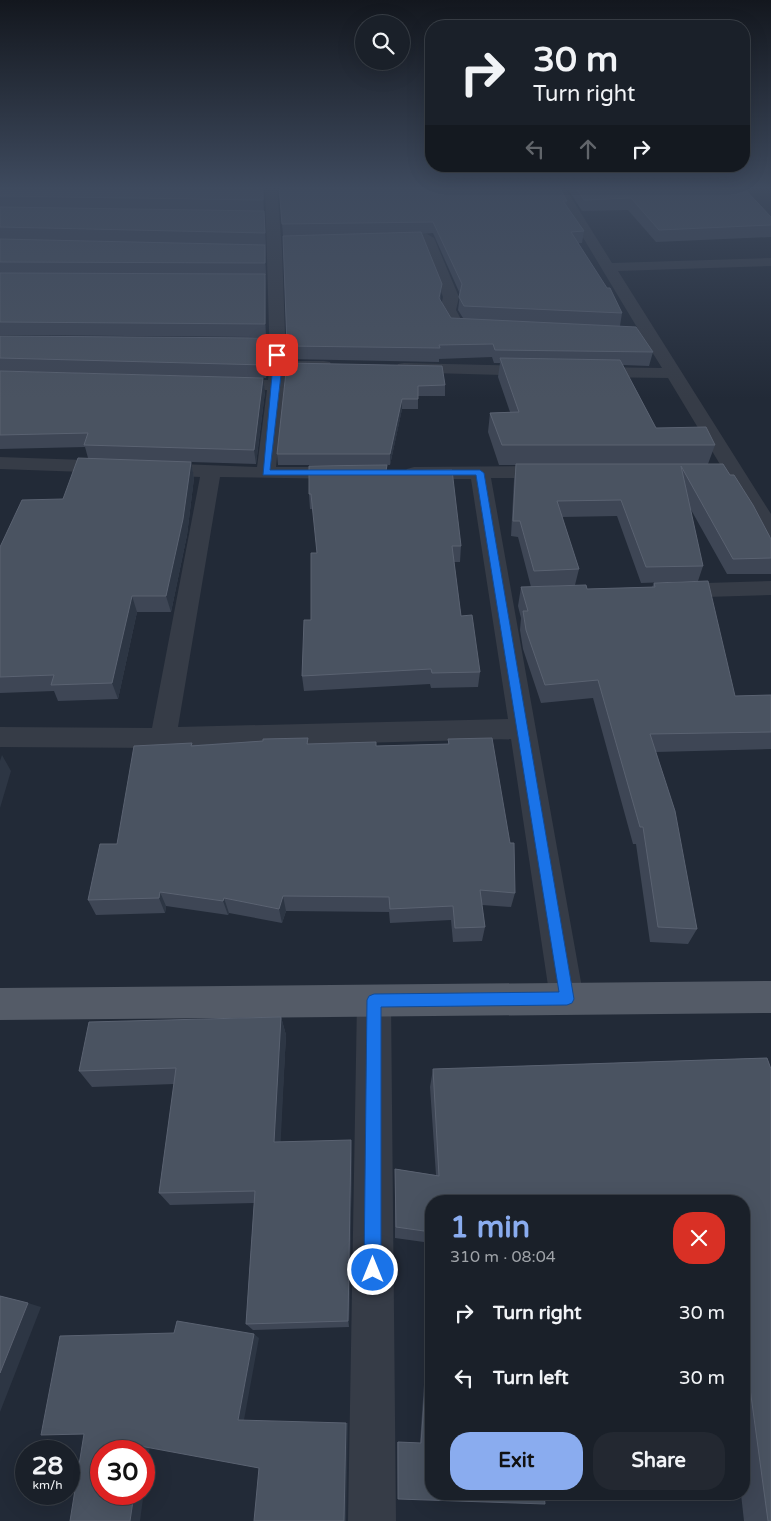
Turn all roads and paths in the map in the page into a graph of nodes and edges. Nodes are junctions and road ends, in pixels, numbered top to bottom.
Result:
1 (271, 257) edge
2 (435, 257) edge
3 (602, 257) edge
4 (771, 262) edge
5 (608, 267) junction
6 (494, 327) edge
7 (591, 331) edge
8 (649, 334) junction
9 (256, 344) edge
10 (276, 344) junction
11 (278, 366) junction
12 (337, 367) edge
13 (387, 368) edge
14 (554, 371) edge
15 (574, 371) edge
16 (673, 373) junction
17 (207, 383) edge
18 (276, 385) junction
19 (2, 468) edge
20 (210, 471) junction
21 (568, 472) edge
22 (675, 472) edge
23 (734, 472) junction
24 (266, 473) junction
25 (363, 473) edge
26 (393, 473) edge
27 (480, 473) junction
28 (771, 531) edge
29 (771, 588) edge
30 (655, 592) edge
31 (522, 729) junction
32 (0, 737) edge
33 (164, 738) junction
34 (771, 997) edge
35 (567, 999) junction
36 (374, 1000) junction
37 (0, 1004) edge
38 (372, 1521) edge

1 - 10 street
2 - 6 street
3 - 5 street
4 - 5 street
5 - 8 street
7 - 8 street
8 - 16 street
9 - 10 street
10 - 11 street
11 - 12 street
11 - 18 street
13 - 14 street
15 - 16 street
16 - 23 street
17 - 18 street
18 - 24 street
19 - 20 street
20 - 24 street
20 - 33 street
21 - 27 street
22 - 23 street
23 - 28 street
24 - 25 street
26 - 27 street
27 - 31 street
29 - 30 street
31 - 33 street
31 - 35 street
32 - 33 street
34 - 35 main road
35 - 36 main road
36 - 37 main road
36 - 38 street

